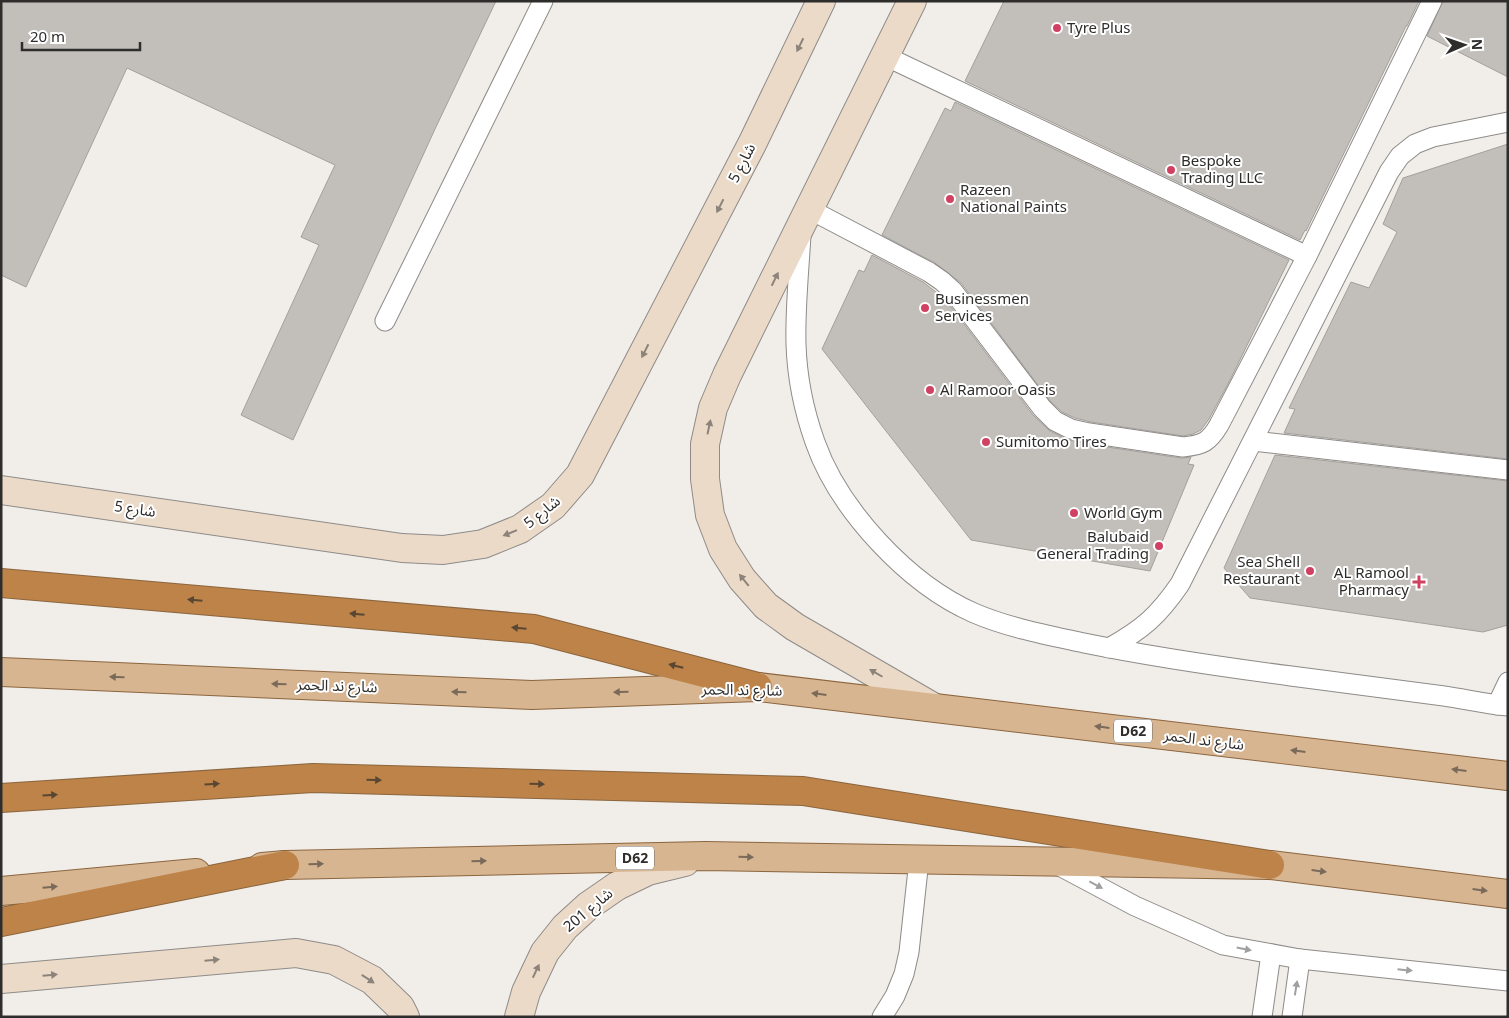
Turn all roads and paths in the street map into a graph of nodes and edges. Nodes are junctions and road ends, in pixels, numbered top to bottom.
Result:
1 (543, 1) edge
2 (821, 1) edge
3 (912, 1) edge
4 (1432, 1) edge
5 (884, 56) junction
6 (1508, 122) edge
7 (805, 218) junction
8 (1307, 256) junction
9 (385, 321) dead end
10 (1253, 441) junction
11 (1508, 470) edge
12 (1, 490) edge
13 (1, 584) edge
14 (1108, 648) junction
15 (1, 672) edge
16 (1508, 682) edge
17 (758, 687) junction
18 (1502, 706) edge
19 (933, 707) junction
20 (1508, 776) edge
21 (1, 798) edge
22 (705, 856) junction
23 (919, 860) junction
24 (1053, 862) junction
25 (284, 864) junction
26 (1270, 865) junction
27 (1, 891) edge
28 (1508, 894) edge
29 (1, 922) edge
30 (1271, 954) junction
31 (1300, 959) junction
32 (1, 979) edge
33 (1508, 981) edge
34 (405, 1017) edge
35 (519, 1017) edge
36 (882, 1017) edge
37 (1262, 1017) edge
38 (1292, 1017) edge

1 - 9 lane
2 -> 12 street, شارع 5
3 - 5 street
4 - 8 lane
5 - 7 street
5 - 8 lane
6 - 10 lane
7 - 8 lane
7 - 14 lane
19 -> 7 street
10 - 11 lane
10 - 14 lane
17 -> 13 highway
14 - 18 lane
17 -> 15 main road, شارع ند الحمر / D62
16 - 18 lane
19 -> 17 main road, شارع ند الحمر / D62
20 -> 19 main road, شارع ند الحمر / D62
21 -> 26 highway
22 -> 23 main road, D62
25 -> 22 main road, D62
35 -> 22 street, شارع 201
23 - 24 main road, D62
23 - 36 lane
24 - 26 main road, D62
24 -> 30 lane
27 -> 25 main road, D62
25 - 29 highway
26 -> 28 main road, D62
30 - 31 lane
30 - 37 lane
31 -> 33 lane
38 -> 31 lane
32 -> 34 street

